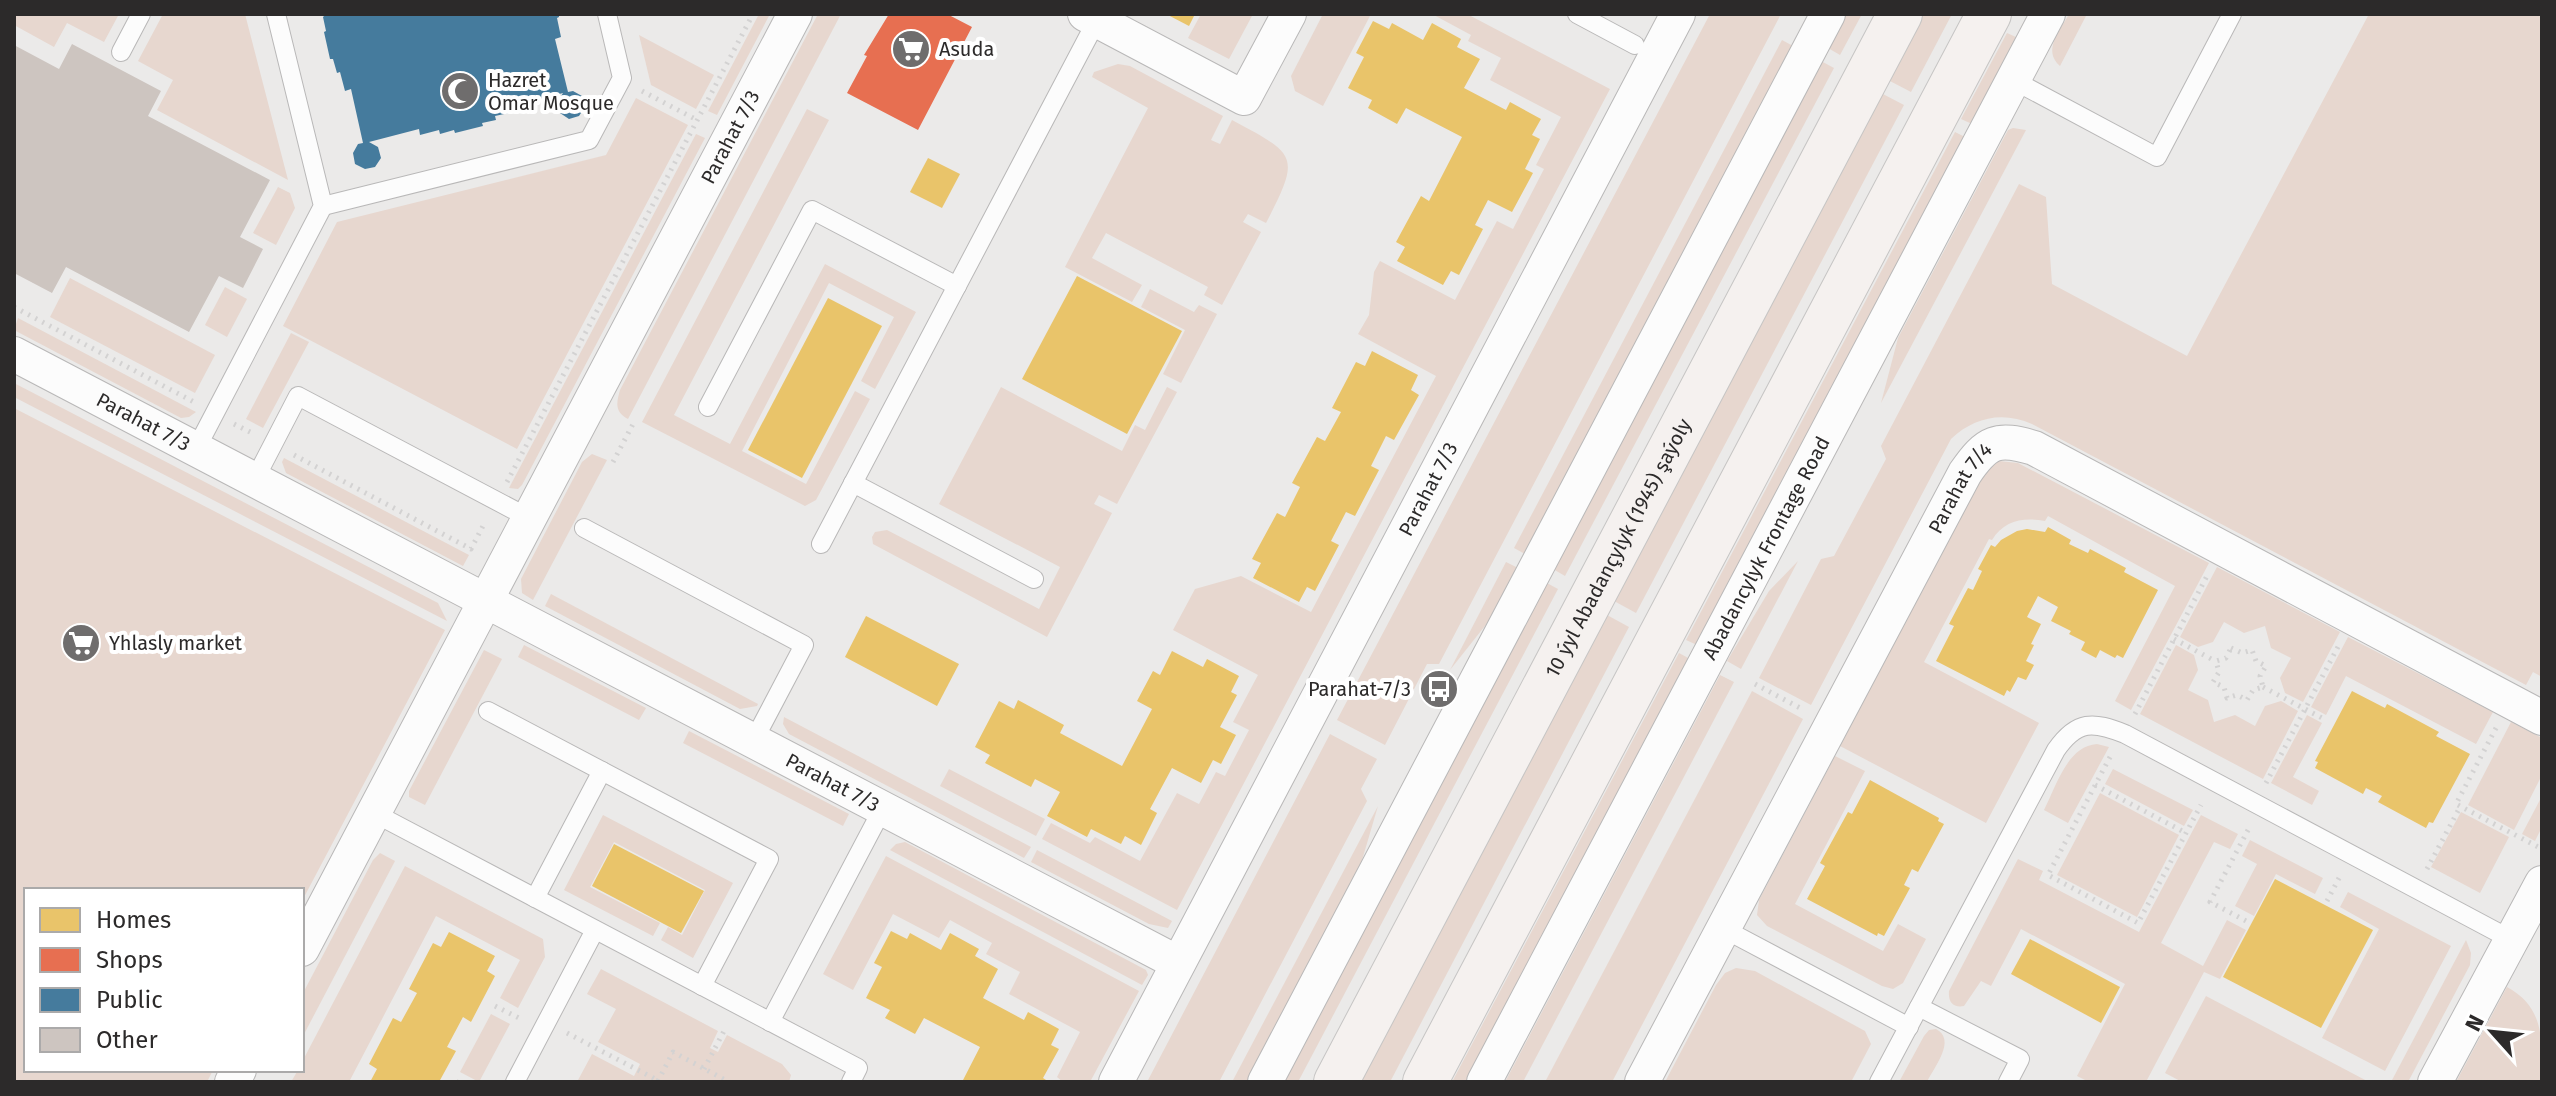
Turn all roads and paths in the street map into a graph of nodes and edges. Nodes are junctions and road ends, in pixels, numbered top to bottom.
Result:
1 (141, 14) edge
2 (276, 14) edge
3 (607, 14) edge
4 (753, 14) edge
5 (795, 14) edge
6 (1289, 14) edge
7 (1577, 14) edge
8 (1678, 14) edge
9 (1828, 14) edge
10 (1900, 14) edge
11 (1989, 14) edge
12 (2048, 14) edge
13 (2232, 14) edge
14 (1091, 17) edge
15 (1635, 45) dead end
16 (121, 52) dead end
17 (621, 80) junction
18 (2013, 80) junction
19 (697, 120) junction
20 (323, 206) junction
21 (957, 286) junction
22 (14, 307) edge
23 (14, 354) edge
24 (201, 406) dead end
25 (708, 407) dead end
26 (232, 423) dead end
27 (633, 424) dead end
28 (259, 437) dead end
29 (196, 449) junction
30 (287, 451) dead end
31 (613, 462) dead end
32 (255, 479) junction
33 (853, 483) junction
34 (505, 486) dead end
35 (490, 513) dead end
36 (529, 518) junction
37 (584, 528) dead end
38 (821, 544) dead end
39 (2213, 565) dead end
40 (1034, 579) dead end
41 (487, 599) junction
42 (2344, 635) dead end
43 (2174, 639) junction
44 (2216, 661) junction
45 (1755, 684) dead end
46 (2263, 687) junction
47 (2305, 709) junction
48 (488, 711) dead end
49 (1807, 712) dead end
50 (2134, 716) dead end
51 (2502, 717) dead end
52 (2542, 718) edge
53 (2324, 719) dead end
54 (754, 740) junction
55 (2110, 757) dead end
56 (602, 771) junction
57 (2095, 785) junction
58 (2265, 785) dead end
59 (2201, 805) dead end
60 (2460, 807) junction
61 (883, 808) junction
62 (374, 813) junction
63 (2248, 830) dead end
64 (2186, 833) junction
65 (2542, 849) edge
66 (2427, 870) dead end
67 (2339, 878) dead end
68 (2542, 883) edge
69 (535, 898) junction
70 (2327, 901) dead end
71 (2250, 923) dead end
72 (1724, 929) junction
73 (595, 930) junction
74 (2512, 940) junction
75 (304, 945) edge
76 (1178, 963) junction
77 (702, 986) junction
78 (495, 1006) dead end
79 (1919, 1007) junction
80 (519, 1018) dead end
81 (770, 1022) junction
82 (1909, 1027) junction
83 (725, 1029) dead end
84 (595, 1048) dead end
85 (704, 1069) junction
86 (515, 1082) edge
87 (658, 1082) edge
88 (729, 1082) edge
89 (851, 1082) edge
90 (1116, 1082) edge
91 (1265, 1082) edge
92 (1336, 1082) edge
93 (1425, 1082) edge
94 (1484, 1082) edge
95 (1642, 1082) edge
96 (1879, 1082) edge
97 (2008, 1082) edge
98 (2435, 1082) edge

1 - 16 lane
2 - 20 lane
3 - 17 lane
4 - 19 path
5 - 36 street, Parahat 7/3
6 - 14 street
7 - 15 lane
8 - 76 street, Parahat 7/3
9 - 91 street
10 - 92 main road, 10 ýyl Abadançylyk (1945) şaýoly
11 - 93 main road
12 - 18 street, Abadancylyk Frontage Road
13 - 18 lane
14 - 21 lane
17 - 19 path
17 - 20 lane
18 - 94 street, Abadancylyk Frontage Road
19 - 34 path
20 - 29 lane
21 - 25 lane
21 - 33 lane
22 - 24 path
23 - 29 street, Parahat 7/3
26 - 28 path
27 - 31 path
29 - 32 street, Parahat 7/3
30 - 35 path
32 - 36 lane
32 - 41 street, Parahat 7/3
33 - 38 lane
33 - 40 lane
36 - 41 street, Parahat 7/3
37 - 54 lane
39 - 43 path
41 - 54 street, Parahat 7/3
41 - 62 street, Parahat 7/3
42 - 47 path
43 - 44 path
43 - 50 path
44 - 46 path
44 - 46 path
45 - 49 path
46 - 47 path
47 - 53 path
47 - 58 path
48 - 56 lane
51 - 60 path
52 - 72 street, Parahat 7/4
54 - 61 street, Parahat 7/3
55 - 57 path
56 - 69 lane
56 - 77 lane
57 - 64 path
57 - 64 path
59 - 64 path
60 - 65 path
60 - 66 path
61 - 76 street, Parahat 7/3
61 - 81 lane
62 - 69 lane
62 - 75 street, Parahat 7/3
63 - 71 path
67 - 70 path
68 - 74 street
69 - 73 lane
72 - 82 lane
72 - 95 street, Parahat 7/4
73 - 77 lane
73 - 86 lane
74 - 79 lane
74 - 98 street
76 - 90 street, Parahat 7/3
77 - 81 lane
78 - 80 path
79 - 82 lane
79 - 97 lane
81 - 89 lane
82 - 96 lane
83 - 85 path
84 - 87 path
85 - 87 path
85 - 88 path

